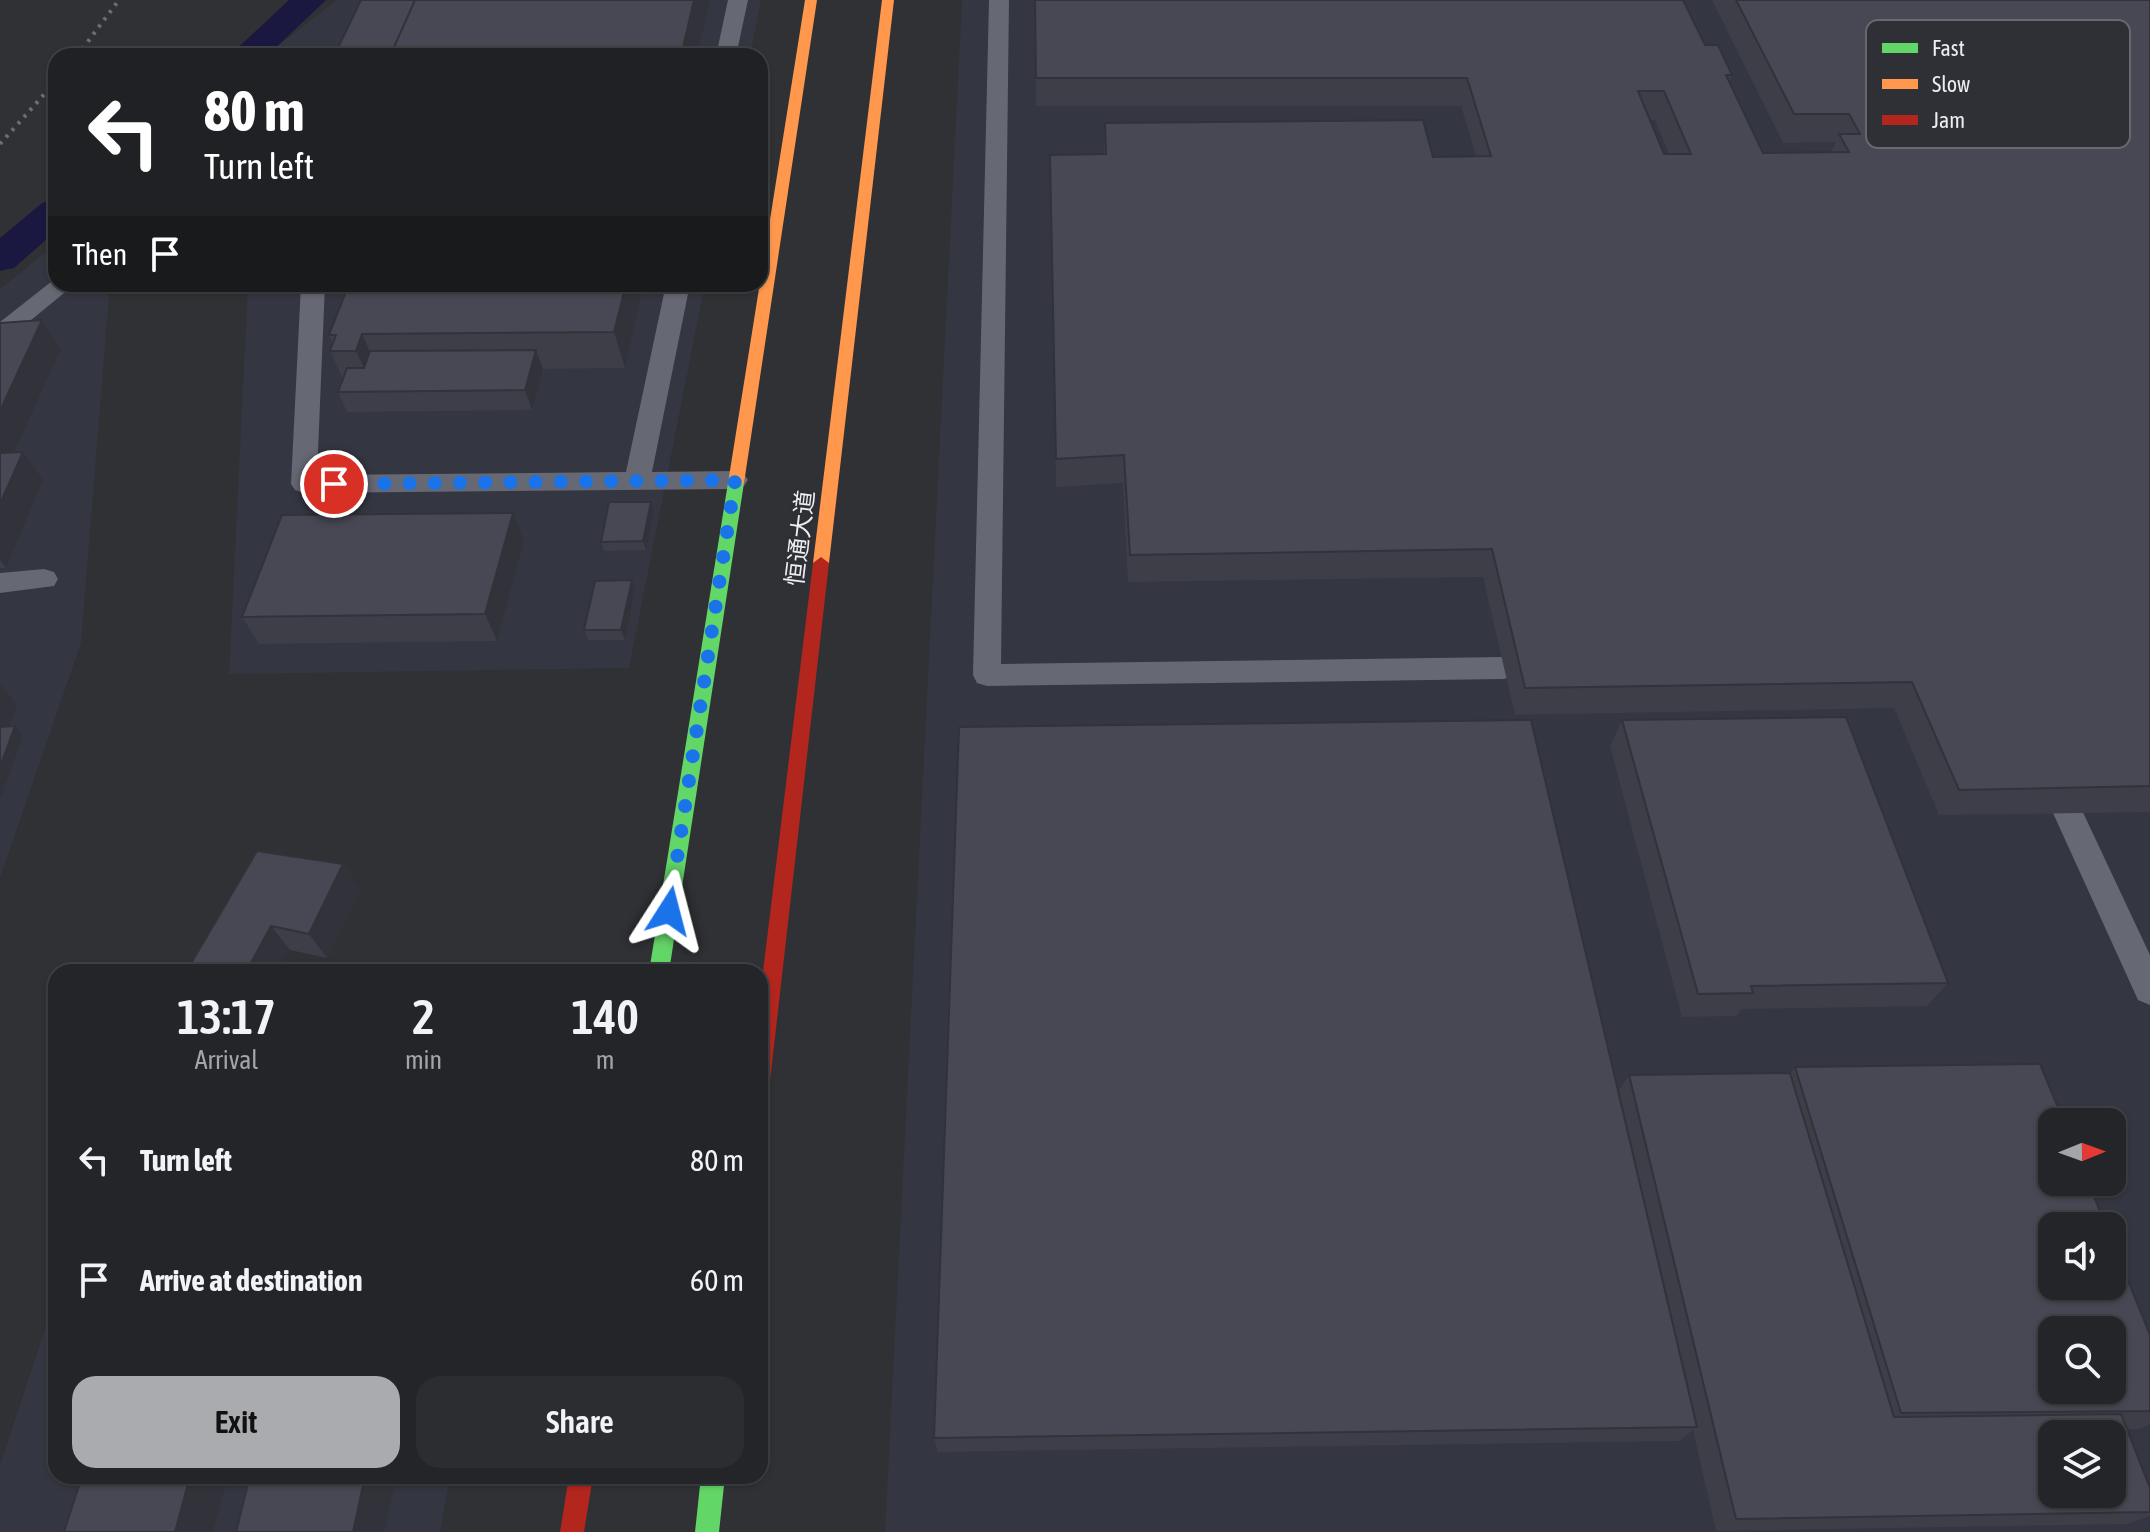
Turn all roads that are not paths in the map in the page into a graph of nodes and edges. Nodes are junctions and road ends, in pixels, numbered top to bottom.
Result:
1 (738, 0) edge
2 (811, 0) edge
3 (888, 0) edge
4 (999, 0) edge
5 (728, 48) edge
6 (768, 272) edge
7 (53, 292) edge
8 (313, 292) edge
9 (676, 292) edge
10 (765, 292) edge
11 (0, 334) edge
12 (735, 480) junction
13 (637, 481) junction
14 (44, 579) dead end
15 (0, 583) edge
16 (1504, 668) dead end
17 (2068, 813) edge
18 (660, 964) edge
19 (2150, 990) edge
20 (768, 1013) edge
21 (580, 1484) edge
22 (712, 1484) edge
23 (572, 1532) edge
24 (707, 1532) edge

1 - 5 lane
2 - 6 main road
3 - 20 main road, 恒通大道
4 - 16 lane
7 - 11 lane
8 - 13 lane
9 - 13 lane
10 - 12 main road
12 - 13 lane
12 - 18 main road
14 - 15 lane
17 - 19 lane
21 - 23 main road
22 - 24 main road

